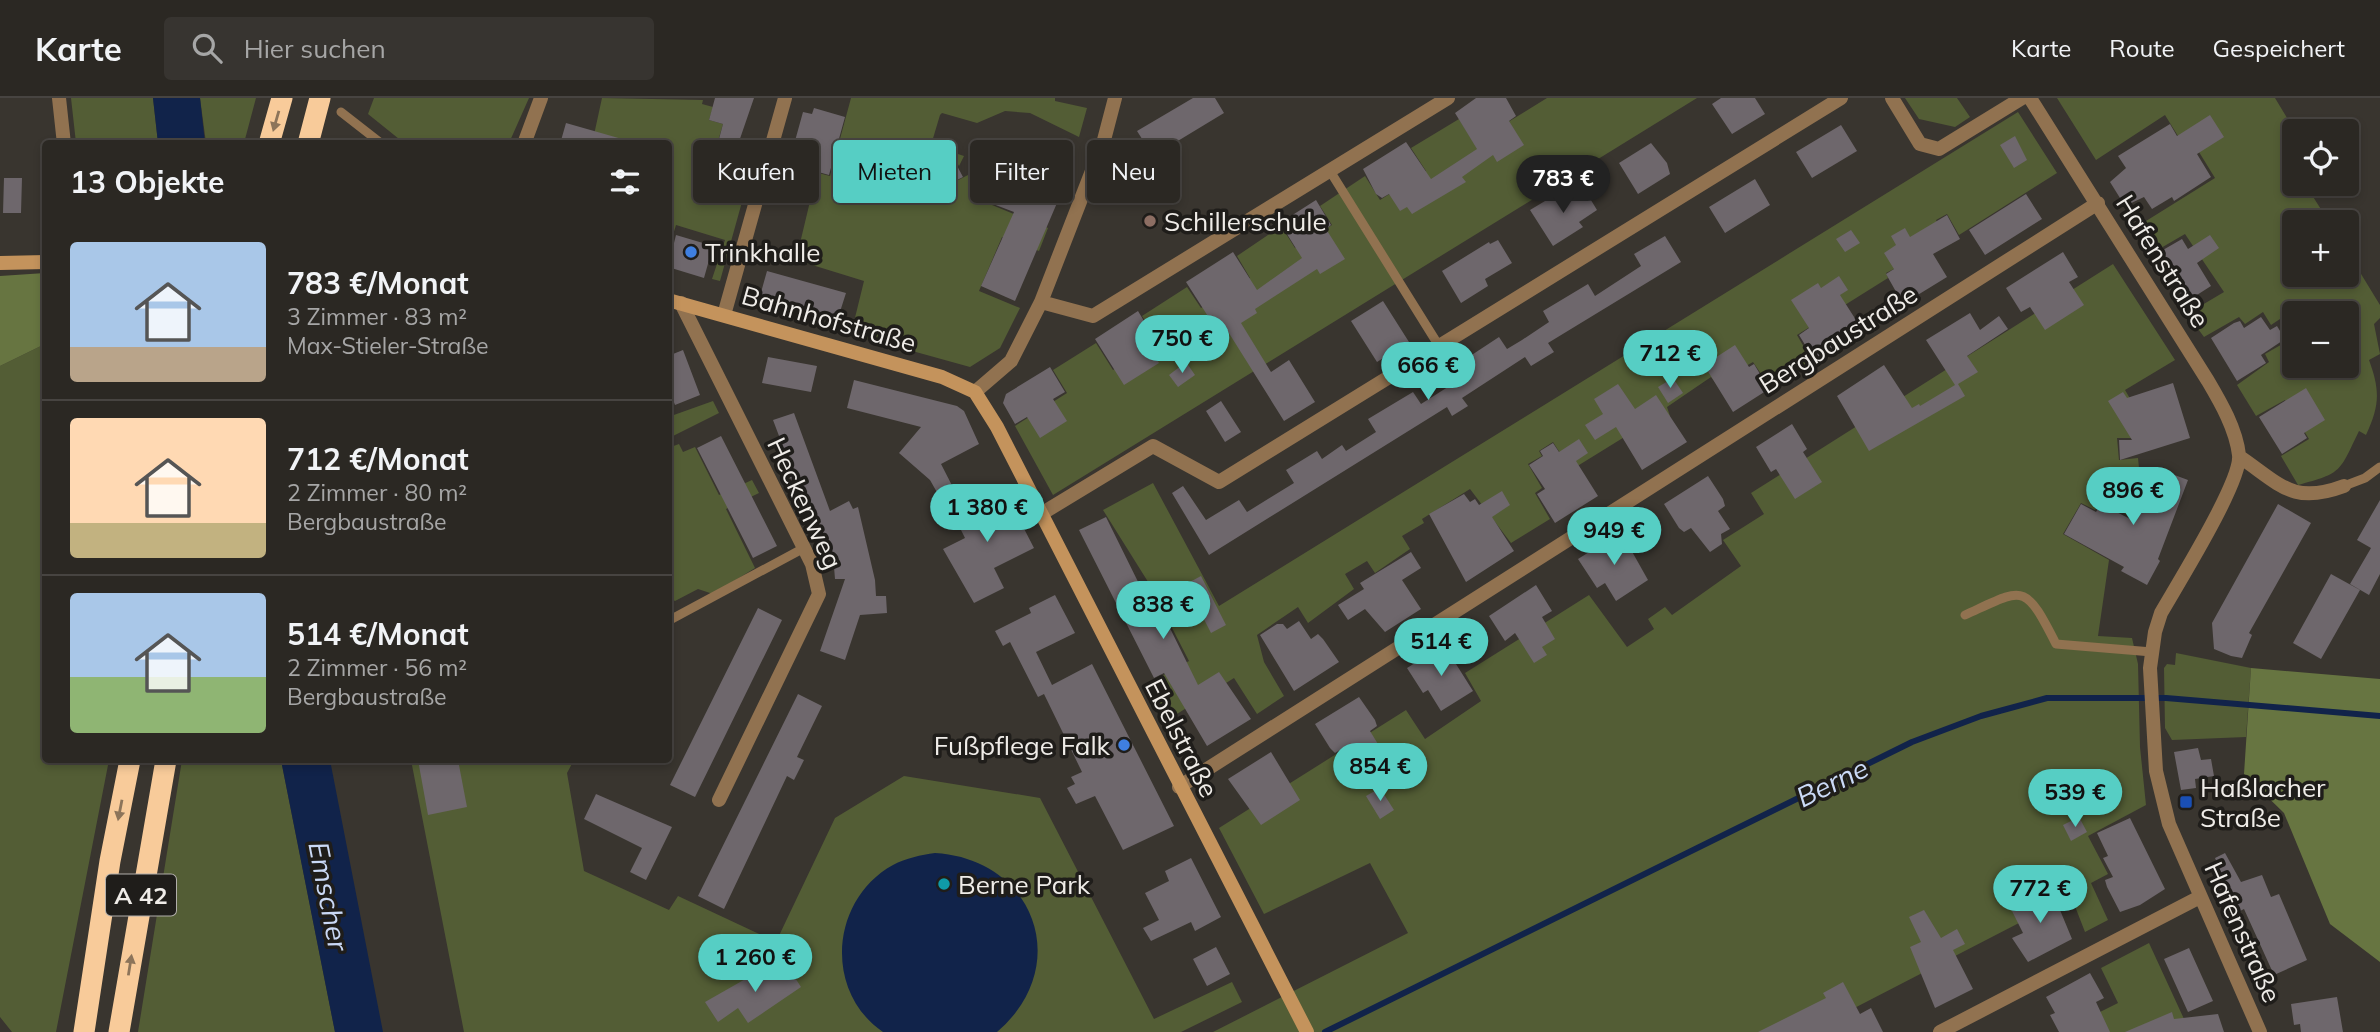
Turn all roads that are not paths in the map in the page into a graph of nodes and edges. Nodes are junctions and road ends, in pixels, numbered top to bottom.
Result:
1 (59, 98) edge
2 (282, 98) edge
3 (320, 98) edge
4 (541, 98) edge
5 (785, 98) edge
6 (1115, 98) edge
7 (1448, 98) edge
8 (1841, 98) edge
9 (1892, 98) edge
10 (2022, 98) edge
11 (2030, 98) edge
12 (341, 112) dead end
13 (64, 140) edge
14 (270, 140) edge
15 (308, 140) edge
16 (377, 140) edge
17 (525, 140) edge
18 (1330, 171) junction
19 (2098, 203) junction
20 (0, 262) edge
21 (42, 262) edge
22 (675, 302) edge
23 (1041, 302) junction
24 (724, 315) junction
25 (1439, 345) junction
26 (975, 392) junction
27 (2240, 457) junction
28 (2380, 467) edge
29 (2344, 486) joint
30 (1041, 514) junction
31 (804, 548) junction
32 (1965, 615) dead end
33 (672, 619) edge
34 (2152, 652) junction
35 (129, 763) edge
36 (165, 763) edge
37 (1179, 786) junction
38 (719, 800) dead end
39 (2200, 897) junction
40 (84, 1032) edge
41 (119, 1032) edge
42 (1307, 1032) edge
43 (1940, 1032) edge
44 (2260, 1032) edge

1 - 13 street
2 -> 14 highway
3 - 15 highway
4 - 17 street
5 - 24 street
6 - 23 street
7 - 18 street
8 - 25 street
9 - 10 street
11 - 19 street, Hafenstraße
12 - 16 lane
18 - 23 street
18 - 25 lane
19 - 27 street, Hafenstraße
19 - 37 street, Bergbaustraße
20 - 21 street
22 - 24 street, Bahnhofstraße
22 - 31 street, Heckenweg
23 - 26 street
24 - 26 street, Bahnhofstraße
25 - 30 street
26 - 30 street, Ebelstraße
27 - 29 street
27 - 34 street, Hafenstraße
28 - 29 lane
30 - 37 street, Ebelstraße
31 - 33 lane
31 - 38 street, Heckenweg
32 - 34 lane
34 - 39 street, Hafenstraße
35 -> 40 highway, A 42
41 -> 36 highway, A 42
37 - 42 street, Ebelstraße
39 - 43 street
39 - 44 street, Hafenstraße

